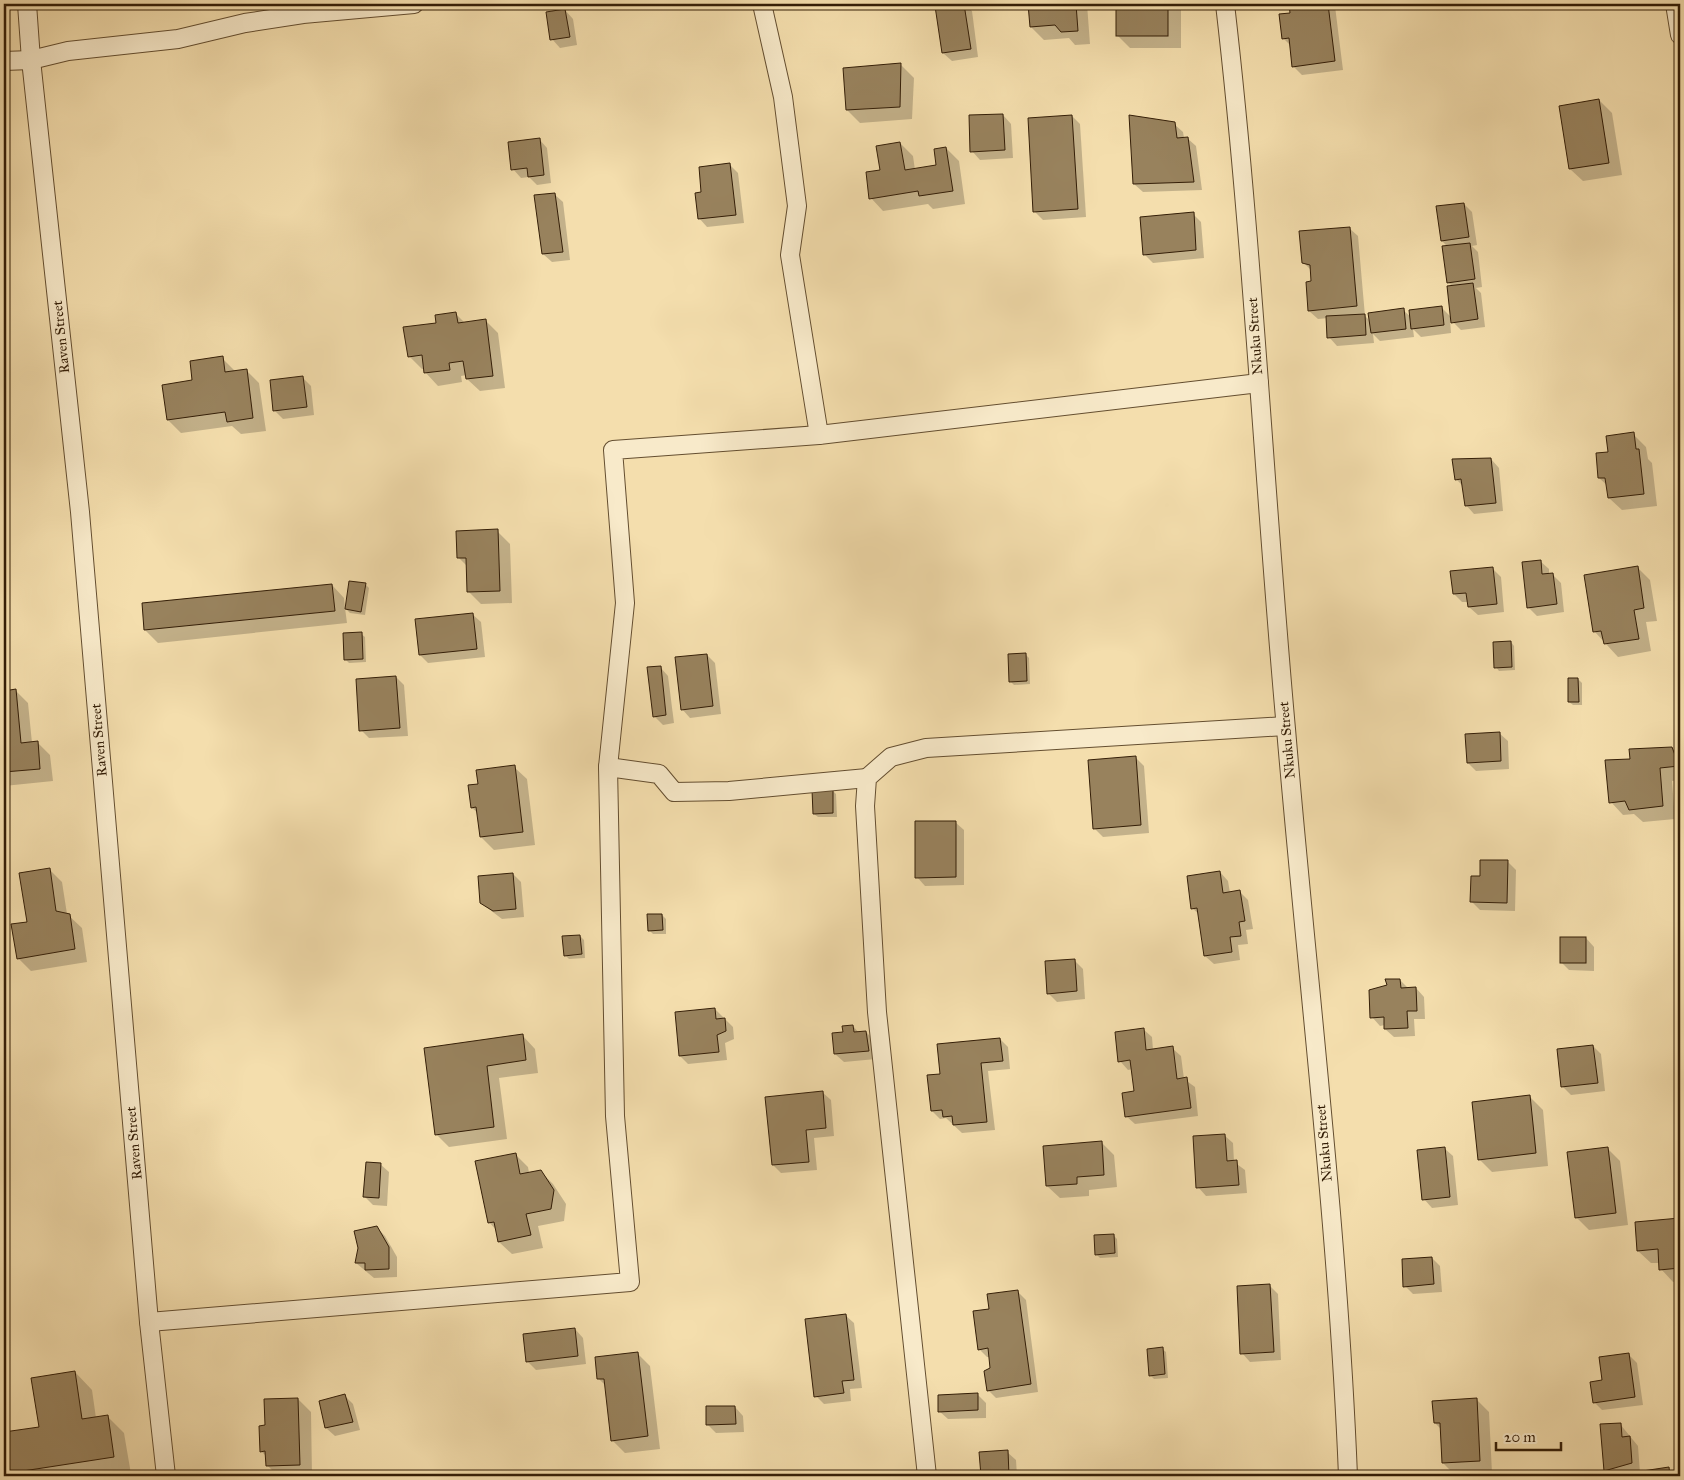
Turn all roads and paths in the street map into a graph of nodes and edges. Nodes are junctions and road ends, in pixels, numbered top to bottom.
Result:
1 (28, 4) edge
2 (414, 4) edge
3 (762, 4) edge
4 (1225, 4) edge
5 (1676, 4) edge
6 (1680, 35) edge
7 (31, 60) junction
8 (4, 62) edge
9 (1259, 383) junction
10 (819, 435) junction
11 (1285, 726) junction
12 (608, 767) junction
13 (867, 778) junction
14 (149, 1322) junction
15 (166, 1476) edge
16 (927, 1476) edge
17 (1348, 1476) edge

1 - 7 street, Raven Street
2 - 7 street
3 - 10 street
4 - 9 street, Nkuku Street
5 - 6 street
7 - 8 street
7 - 14 street, Raven Street
9 - 10 street
9 - 11 street, Nkuku Street
10 - 12 street
11 - 13 street
11 - 17 street, Nkuku Street
12 - 13 street
12 - 14 street
13 - 16 street
14 - 15 street, Raven Street

